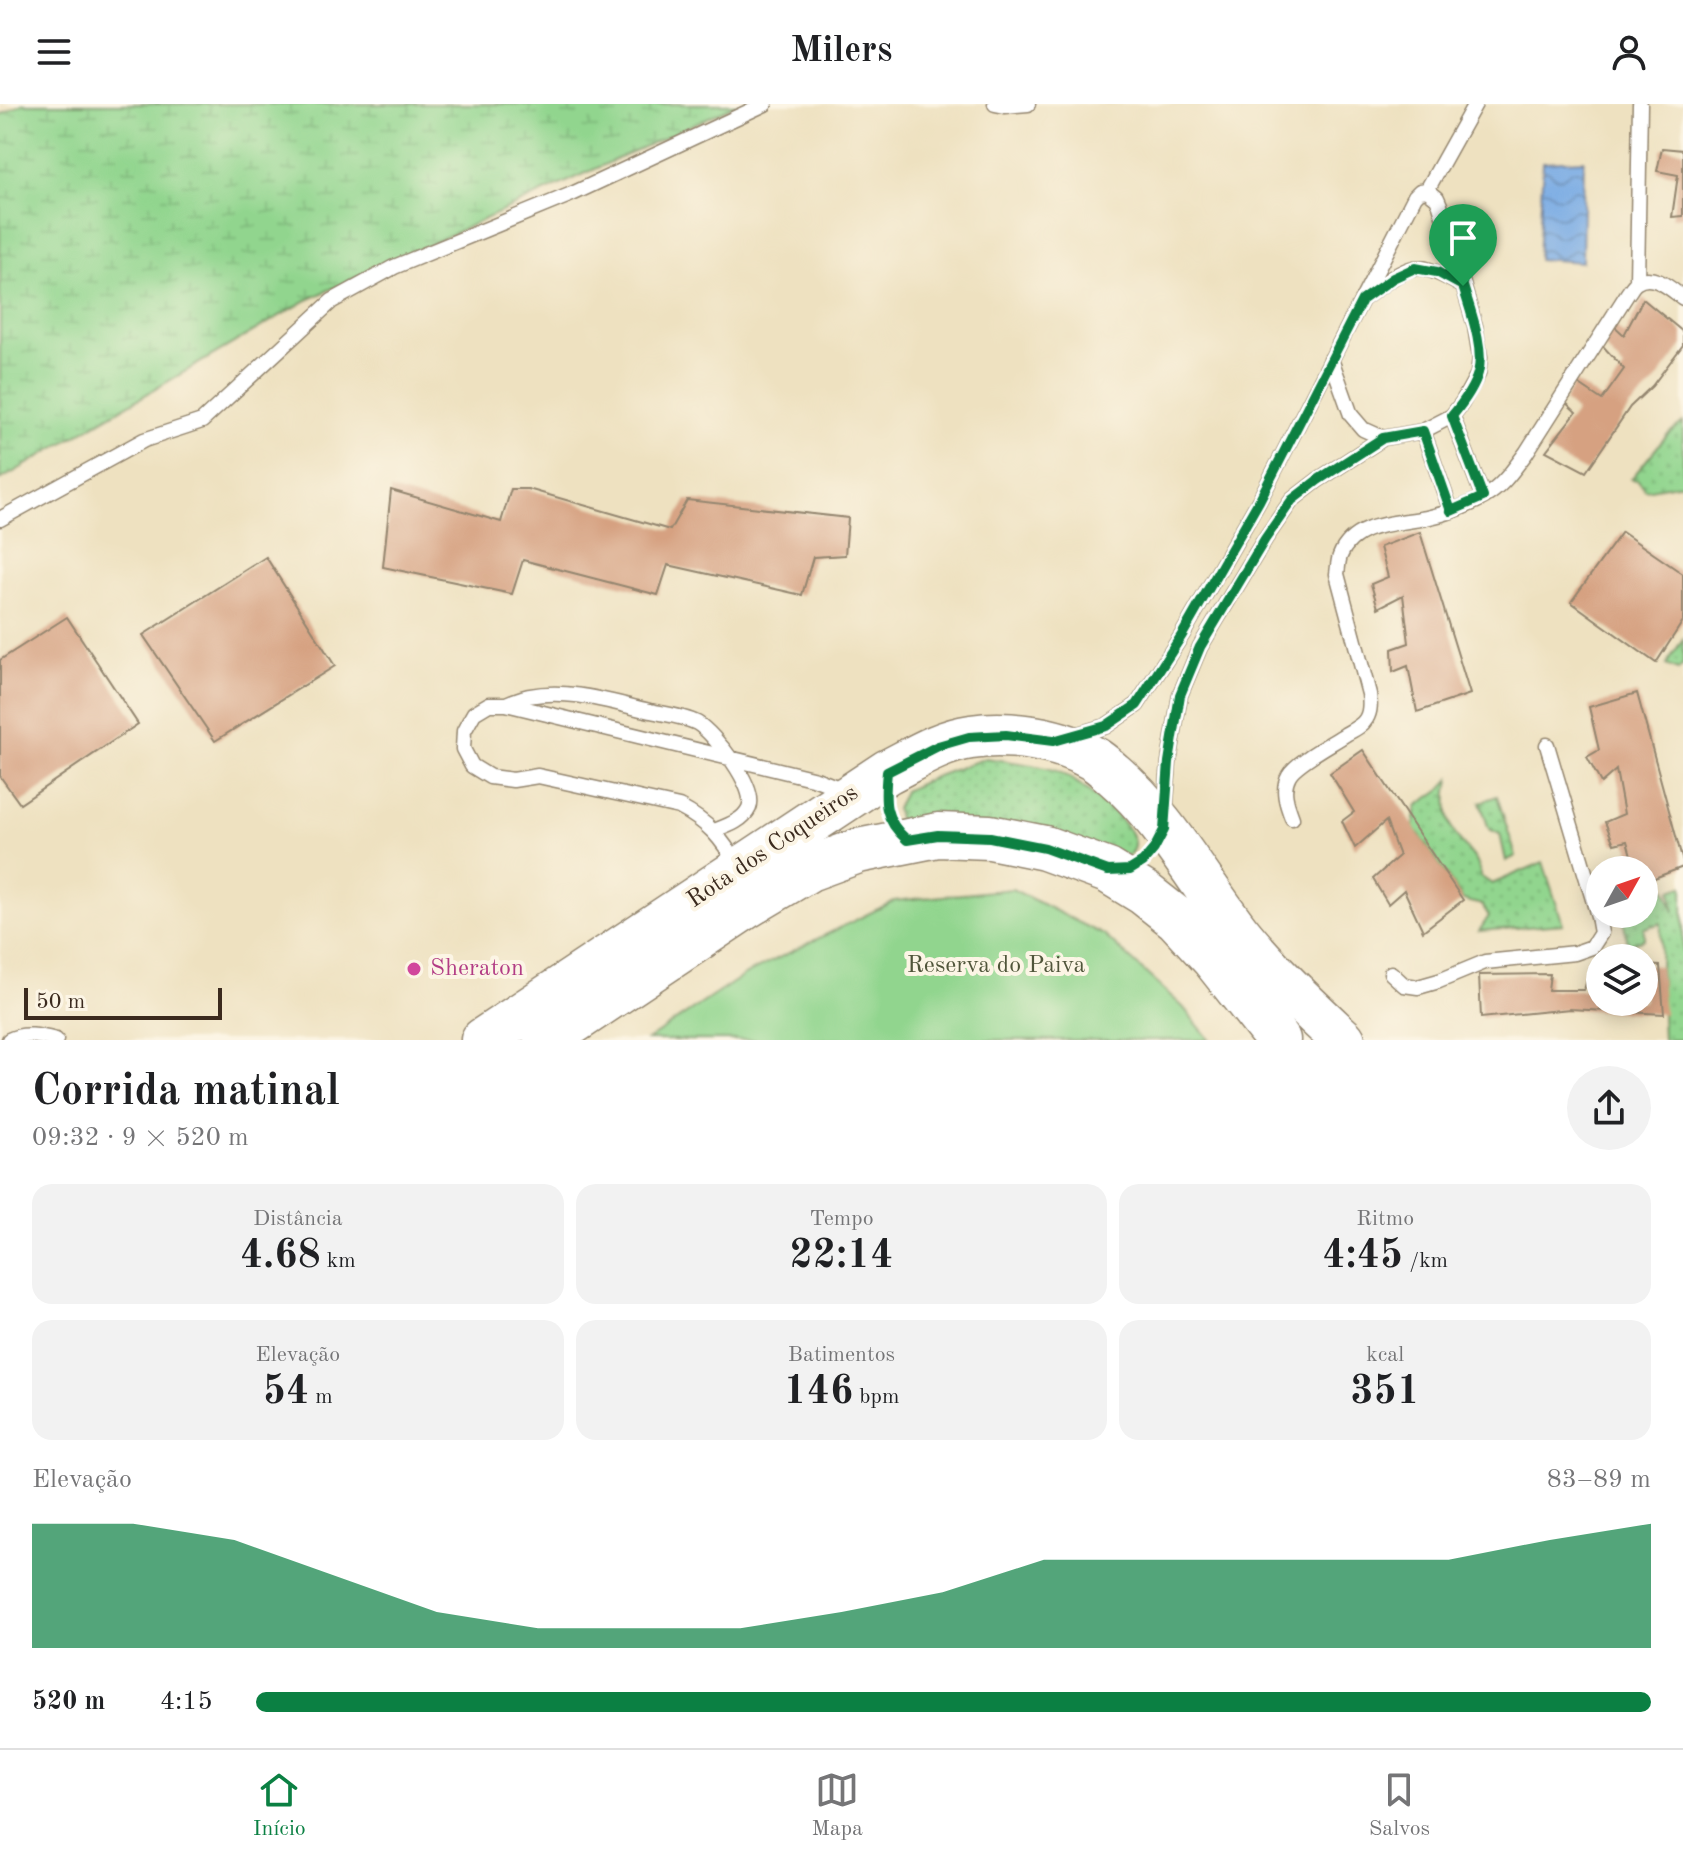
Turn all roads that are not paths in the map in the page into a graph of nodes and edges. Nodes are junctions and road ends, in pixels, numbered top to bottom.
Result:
1 (765, 104) edge
2 (995, 104) edge
3 (1028, 104) edge
4 (1475, 104) edge
5 (1640, 104) edge
6 (1427, 190) junction
7 (1637, 282) junction
8 (1463, 286) junction
9 (1683, 298) edge
10 (1362, 300) junction
11 (1331, 359) junction
12 (1452, 416) junction
13 (1423, 431) junction
14 (1383, 438) junction
15 (1483, 497) junction
16 (1451, 511) junction
17 (0, 519) edge
18 (506, 704) junction
19 (1053, 741) junction
20 (1547, 745) dead end
21 (731, 759) junction
22 (870, 783) junction
23 (1292, 818) dead end
24 (1164, 830) junction
25 (714, 831) junction
26 (907, 840) junction
27 (740, 870) junction
28 (1108, 871) junction
29 (1391, 973) dead end
30 (9, 1040) edge
31 (56, 1040) edge
32 (483, 1040) edge
33 (546, 1040) edge
34 (1278, 1040) edge
35 (1343, 1040) edge

1 - 17 lane
2 - 3 lane
4 - 6 lane
5 - 7 lane
6 - 8 lane
6 - 10 lane
7 - 9 lane
7 - 15 lane
8 - 10 lane
8 - 12 lane
10 - 11 lane
11 - 14 lane
11 - 19 lane
12 - 13 lane
12 - 15 lane
13 - 14 lane
13 - 16 lane
14 - 24 lane
15 - 16 lane
16 - 23 lane
18 - 21 lane
18 - 21 lane
18 - 25 lane
19 - 22 main road, Rota dos Coqueiros
19 - 24 main road, Rota dos Coqueiros
20 - 29 lane
21 - 22 lane
21 - 25 lane
22 - 26 main road
22 - 27 main road, Rota dos Coqueiros
24 - 28 main road
24 - 35 main road, Rota dos Coqueiros
25 - 27 lane
26 - 28 main road, Rota dos Coqueiros
26 - 33 main road, Rota dos Coqueiros
27 - 32 main road, Rota dos Coqueiros
28 - 34 main road, Rota dos Coqueiros
30 - 31 lane

